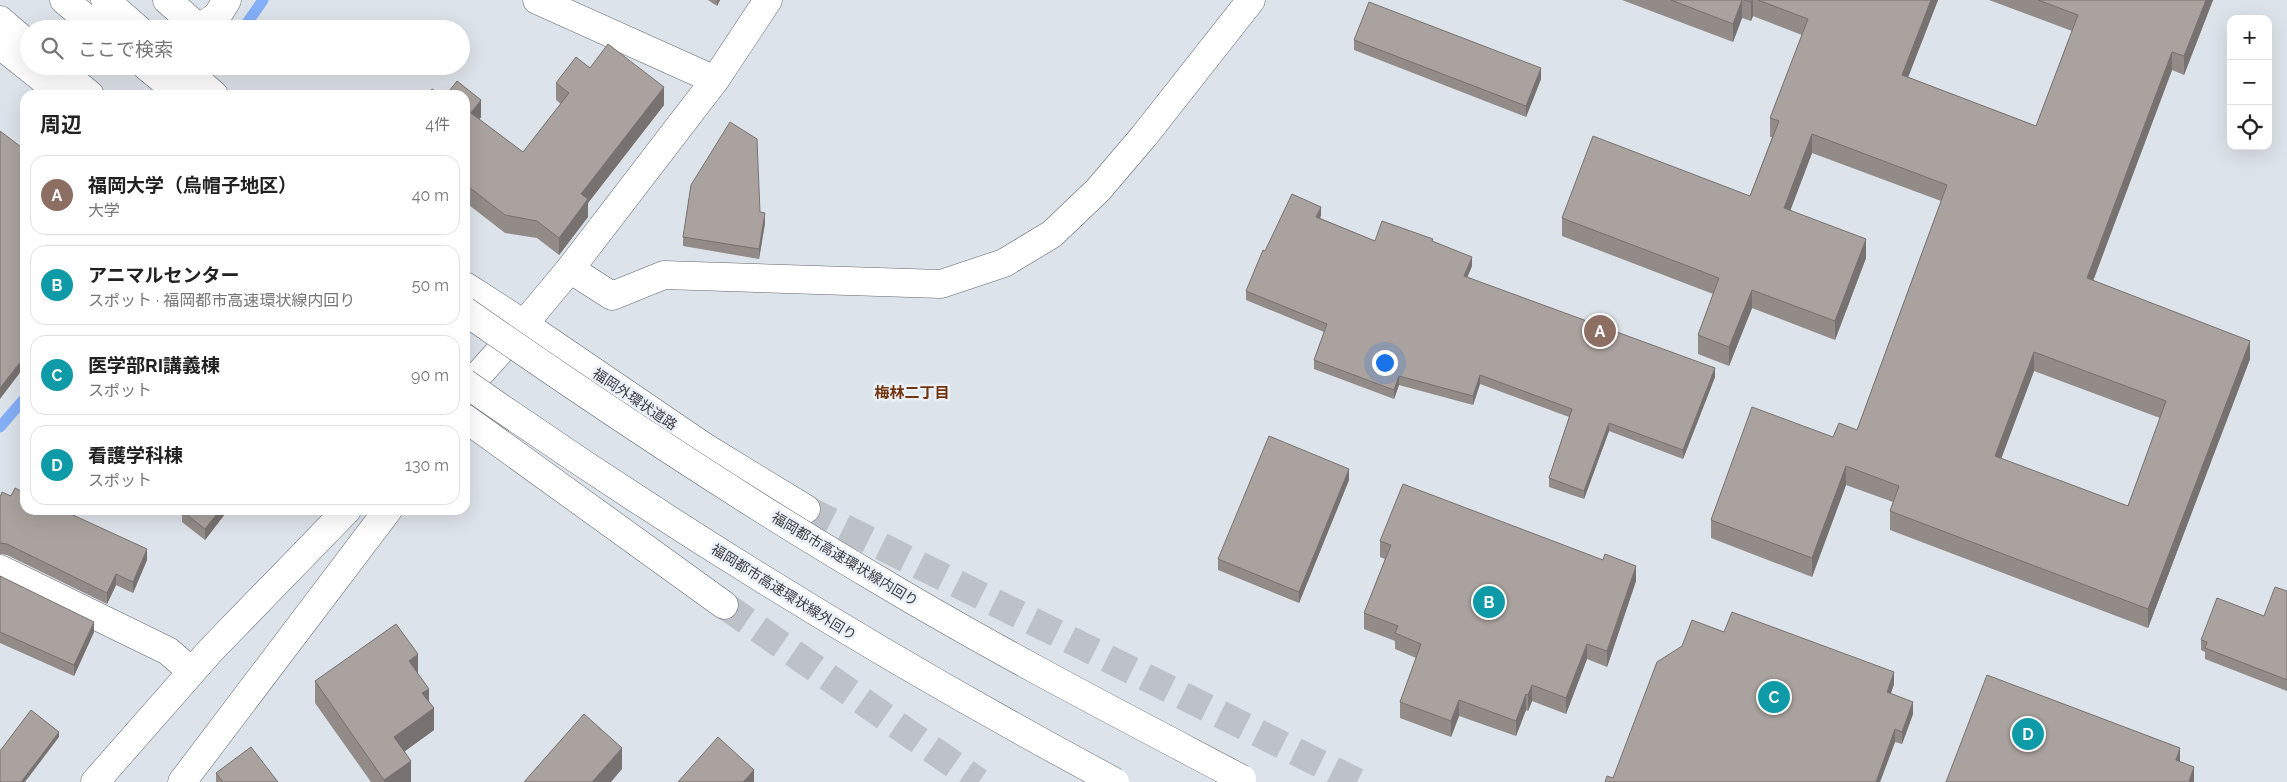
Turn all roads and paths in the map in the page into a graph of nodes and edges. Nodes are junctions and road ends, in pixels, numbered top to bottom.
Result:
1 (64, 0) edge
2 (105, 0) edge
3 (116, 0) edge
4 (167, 0) edge
5 (227, 0) edge
6 (537, 0) edge
7 (768, 0) edge
8 (1250, 0) edge
9 (0, 20) edge
10 (88, 20) edge
11 (128, 20) edge
12 (138, 20) edge
13 (190, 20) edge
14 (211, 20) edge
15 (20, 37) edge
16 (0, 45) edge
17 (20, 61) edge
18 (38, 75) edge
19 (66, 75) edge
20 (157, 75) edge
21 (191, 75) edge
22 (199, 75) edge
23 (715, 80) junction
24 (57, 90) edge
25 (84, 90) edge
26 (176, 90) edge
27 (208, 90) edge
28 (215, 90) edge
29 (570, 269) junction
30 (470, 289) edge
31 (470, 314) edge
32 (524, 324) junction
33 (470, 384) edge
34 (470, 386) edge
35 (470, 422) edge
36 (806, 509) tunnel mouth
37 (342, 515) edge
38 (384, 515) edge
39 (0, 569) edge
40 (724, 605) tunnel mouth
41 (192, 671) junction
42 (1242, 779) dead end
43 (95, 782) edge
44 (182, 782) edge
45 (1115, 782) edge

1 - 10 main road
2 - 11 main road
3 - 12 main road
4 - 13 main road
5 - 14 main road
6 - 23 main road
7 - 23 main road
8 - 29 main road
9 - 15 main road
16 - 17 main road
18 - 24 main road
19 - 25 main road
20 - 26 main road
21 - 27 main road
22 - 28 main road
23 - 29 main road
29 - 32 main road
30 - 32 main road, 福岡外環状道路
31 - 42 main road, 福岡都市高速環状線内回り, bridge
32 - 33 main road
32 - 36 main road, 福岡外環状道路
34 - 45 main road, 福岡都市高速環状線外回り, bridge
35 - 40 main road
37 - 41 main road
38 - 44 main road
39 - 41 main road
41 - 43 main road

